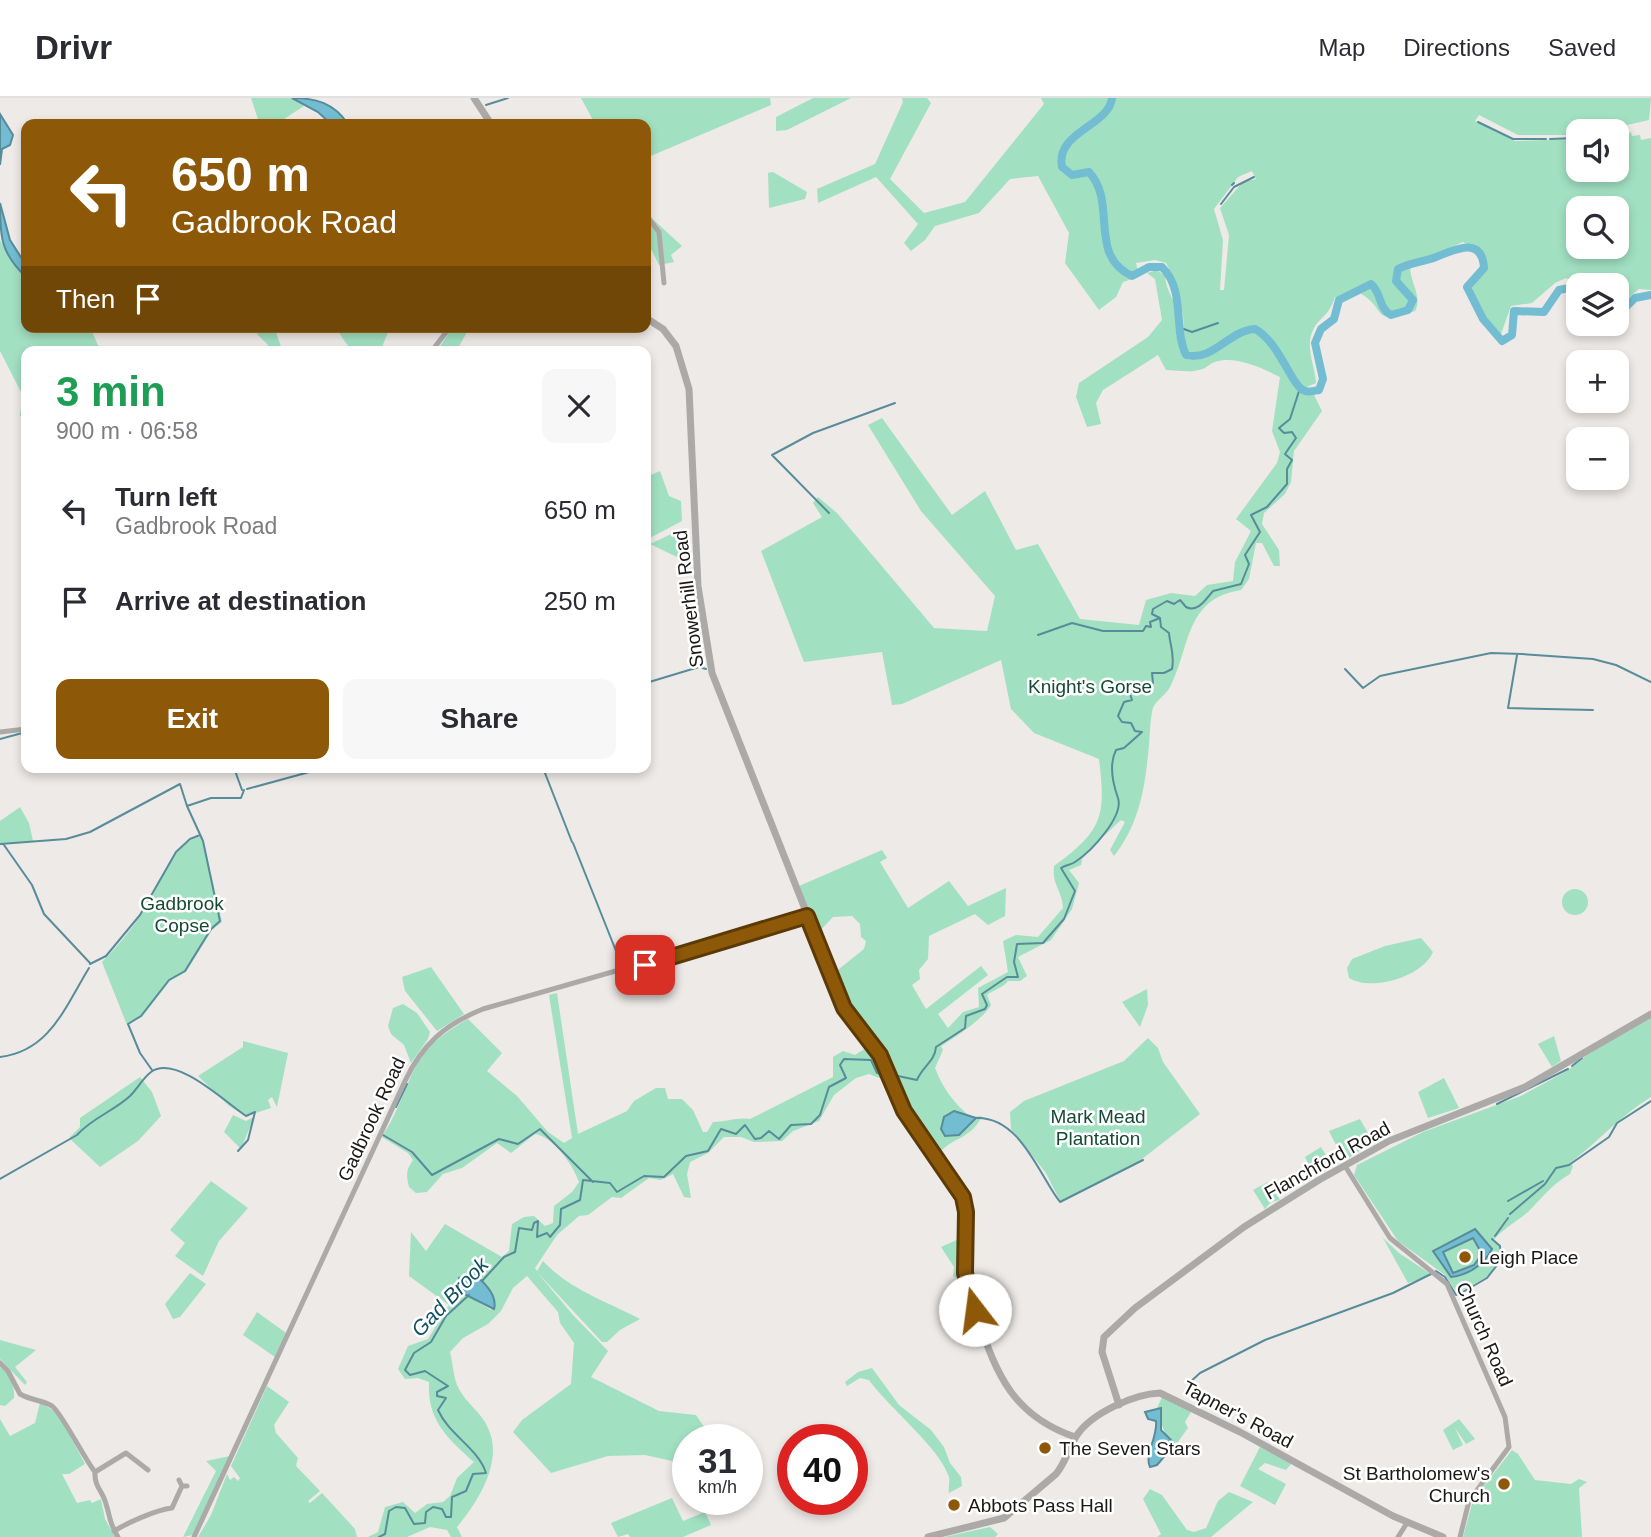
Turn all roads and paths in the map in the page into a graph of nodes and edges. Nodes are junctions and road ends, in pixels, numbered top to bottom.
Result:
1 (474, 98) edge
2 (488, 119) edge
3 (651, 220) edge
4 (664, 283) dead end
5 (651, 321) edge
6 (21, 730) edge
7 (0, 732) edge
8 (807, 916) junction
9 (1651, 1014) edge
10 (1345, 1166) junction
11 (0, 1363) edge
12 (1119, 1405) junction
13 (1076, 1437) junction
14 (148, 1470) dead end
15 (95, 1472) junction
16 (183, 1484) dead end
17 (1407, 1523) junction
18 (116, 1534) edge
19 (194, 1537) edge
20 (928, 1537) edge
21 (1398, 1537) edge
22 (1443, 1537) edge
23 (1460, 1537) edge

1 - 2 street
3 - 4 street
5 - 8 street, Snowerhill Road
6 - 7 street
8 - 13 street
8 - 19 street, Gadbrook Road
9 - 10 street, Flanchford Road
10 - 12 street, Flanchford Road
10 - 23 street, Church Road
11 - 15 street
12 - 13 street, Tapner's Road
12 - 17 street, Tapner's Road
13 - 20 street
14 - 15 street
15 - 18 street
16 - 18 street
17 - 21 street
17 - 22 street, Tapner's Road

